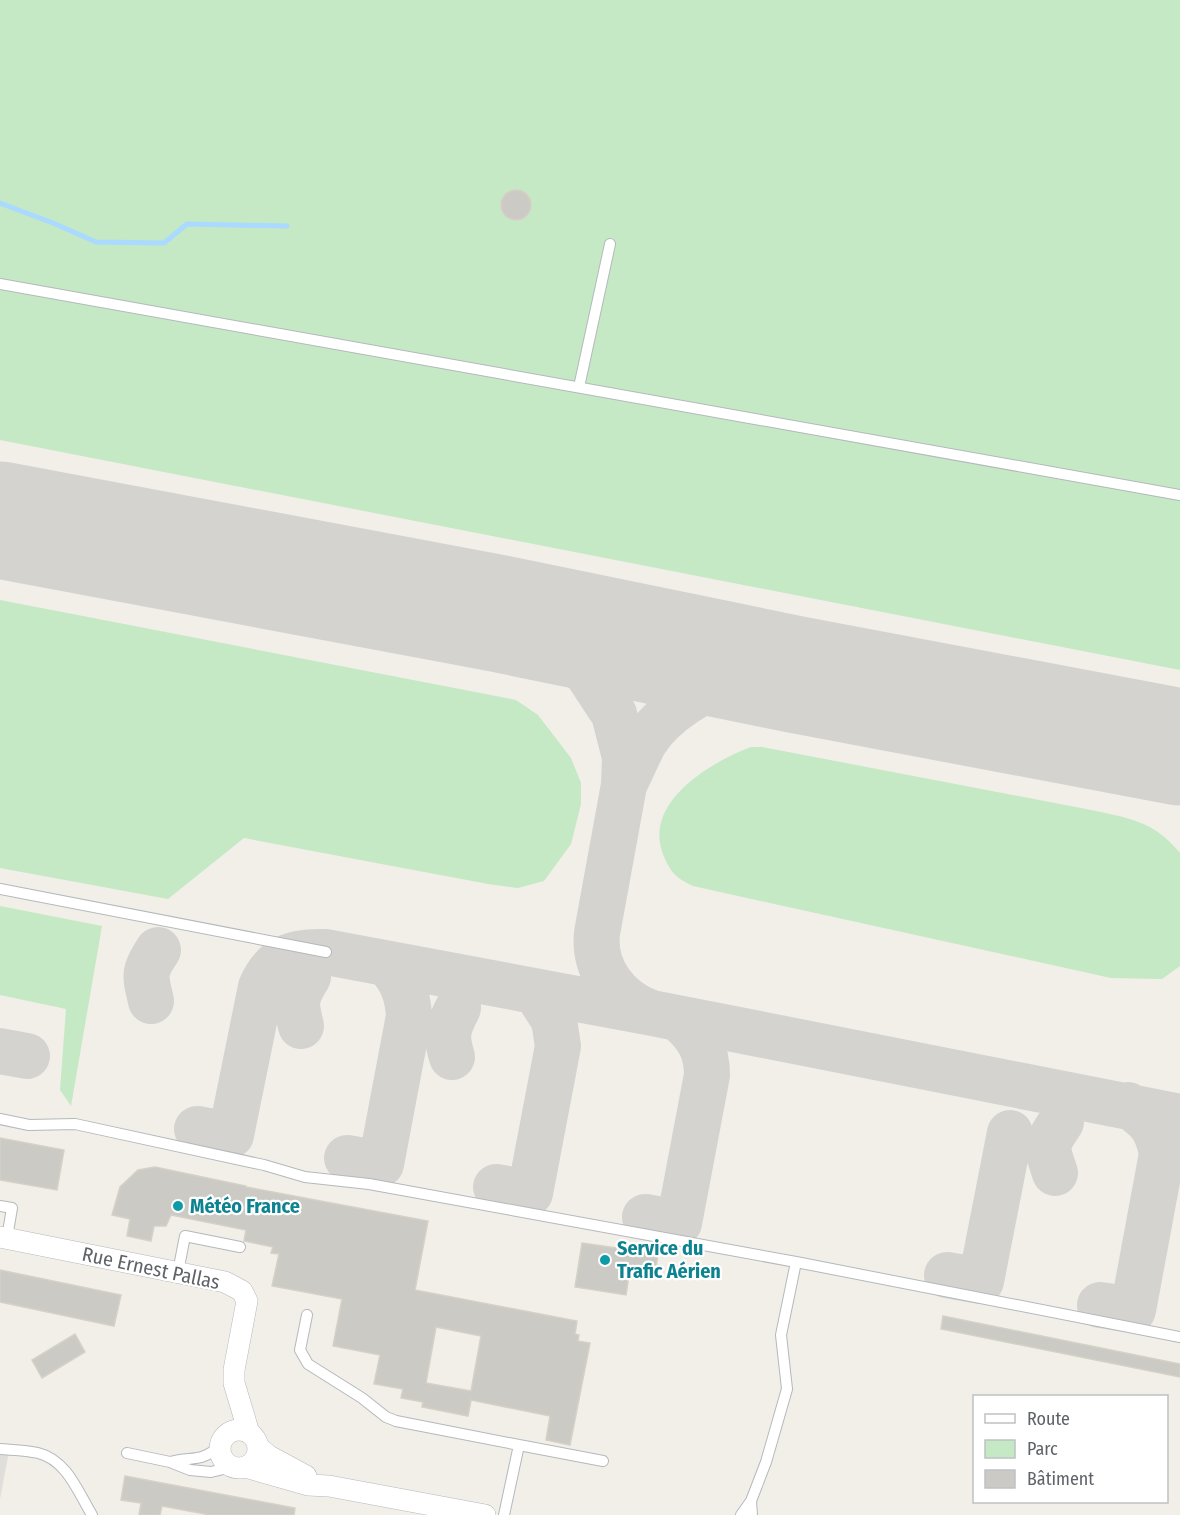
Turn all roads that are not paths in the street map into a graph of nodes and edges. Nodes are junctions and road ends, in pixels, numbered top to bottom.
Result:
1 (609, 244) dead end
2 (0, 284) edge
3 (579, 387) junction
4 (1180, 495) edge
5 (0, 889) edge
6 (326, 952) dead end
7 (0, 1119) edge
8 (0, 1206) edge
9 (3, 1238) edge
10 (240, 1247) dead end
11 (796, 1262) junction
12 (178, 1272) junction
13 (307, 1315) dead end
14 (1180, 1337) edge
15 (234, 1383) junction
16 (223, 1440) junction
17 (253, 1440) junction
18 (519, 1445) junction
19 (0, 1449) edge
20 (127, 1454) dead end
21 (603, 1461) dead end
22 (170, 1462) junction
23 (239, 1467) junction
24 (329, 1486) junction
25 (751, 1501) junction
26 (92, 1515) edge
27 (485, 1515) edge
28 (504, 1515) edge
29 (741, 1515) edge
30 (752, 1515) edge

1 - 3 lane
2 - 3 lane
3 - 4 lane
5 - 6 lane
7 - 11 lane
8 - 9 lane
9 - 12 street, Rue Ernest Pallas
10 - 12 lane
11 - 14 lane
11 - 25 lane
12 - 15 street, Rue Ernest Pallas
13 - 18 lane
15 - 16 street, Rue Ernest Pallas
15 - 17 street, Rue Ernest Pallas
16 - 17 street
16 - 22 lane
16 - 23 street
17 - 23 street
17 - 24 street
18 - 21 lane
18 - 28 lane
19 - 26 lane
20 - 22 lane
22 - 23 lane
23 - 24 street
24 - 27 street
25 - 29 lane
25 - 30 lane

